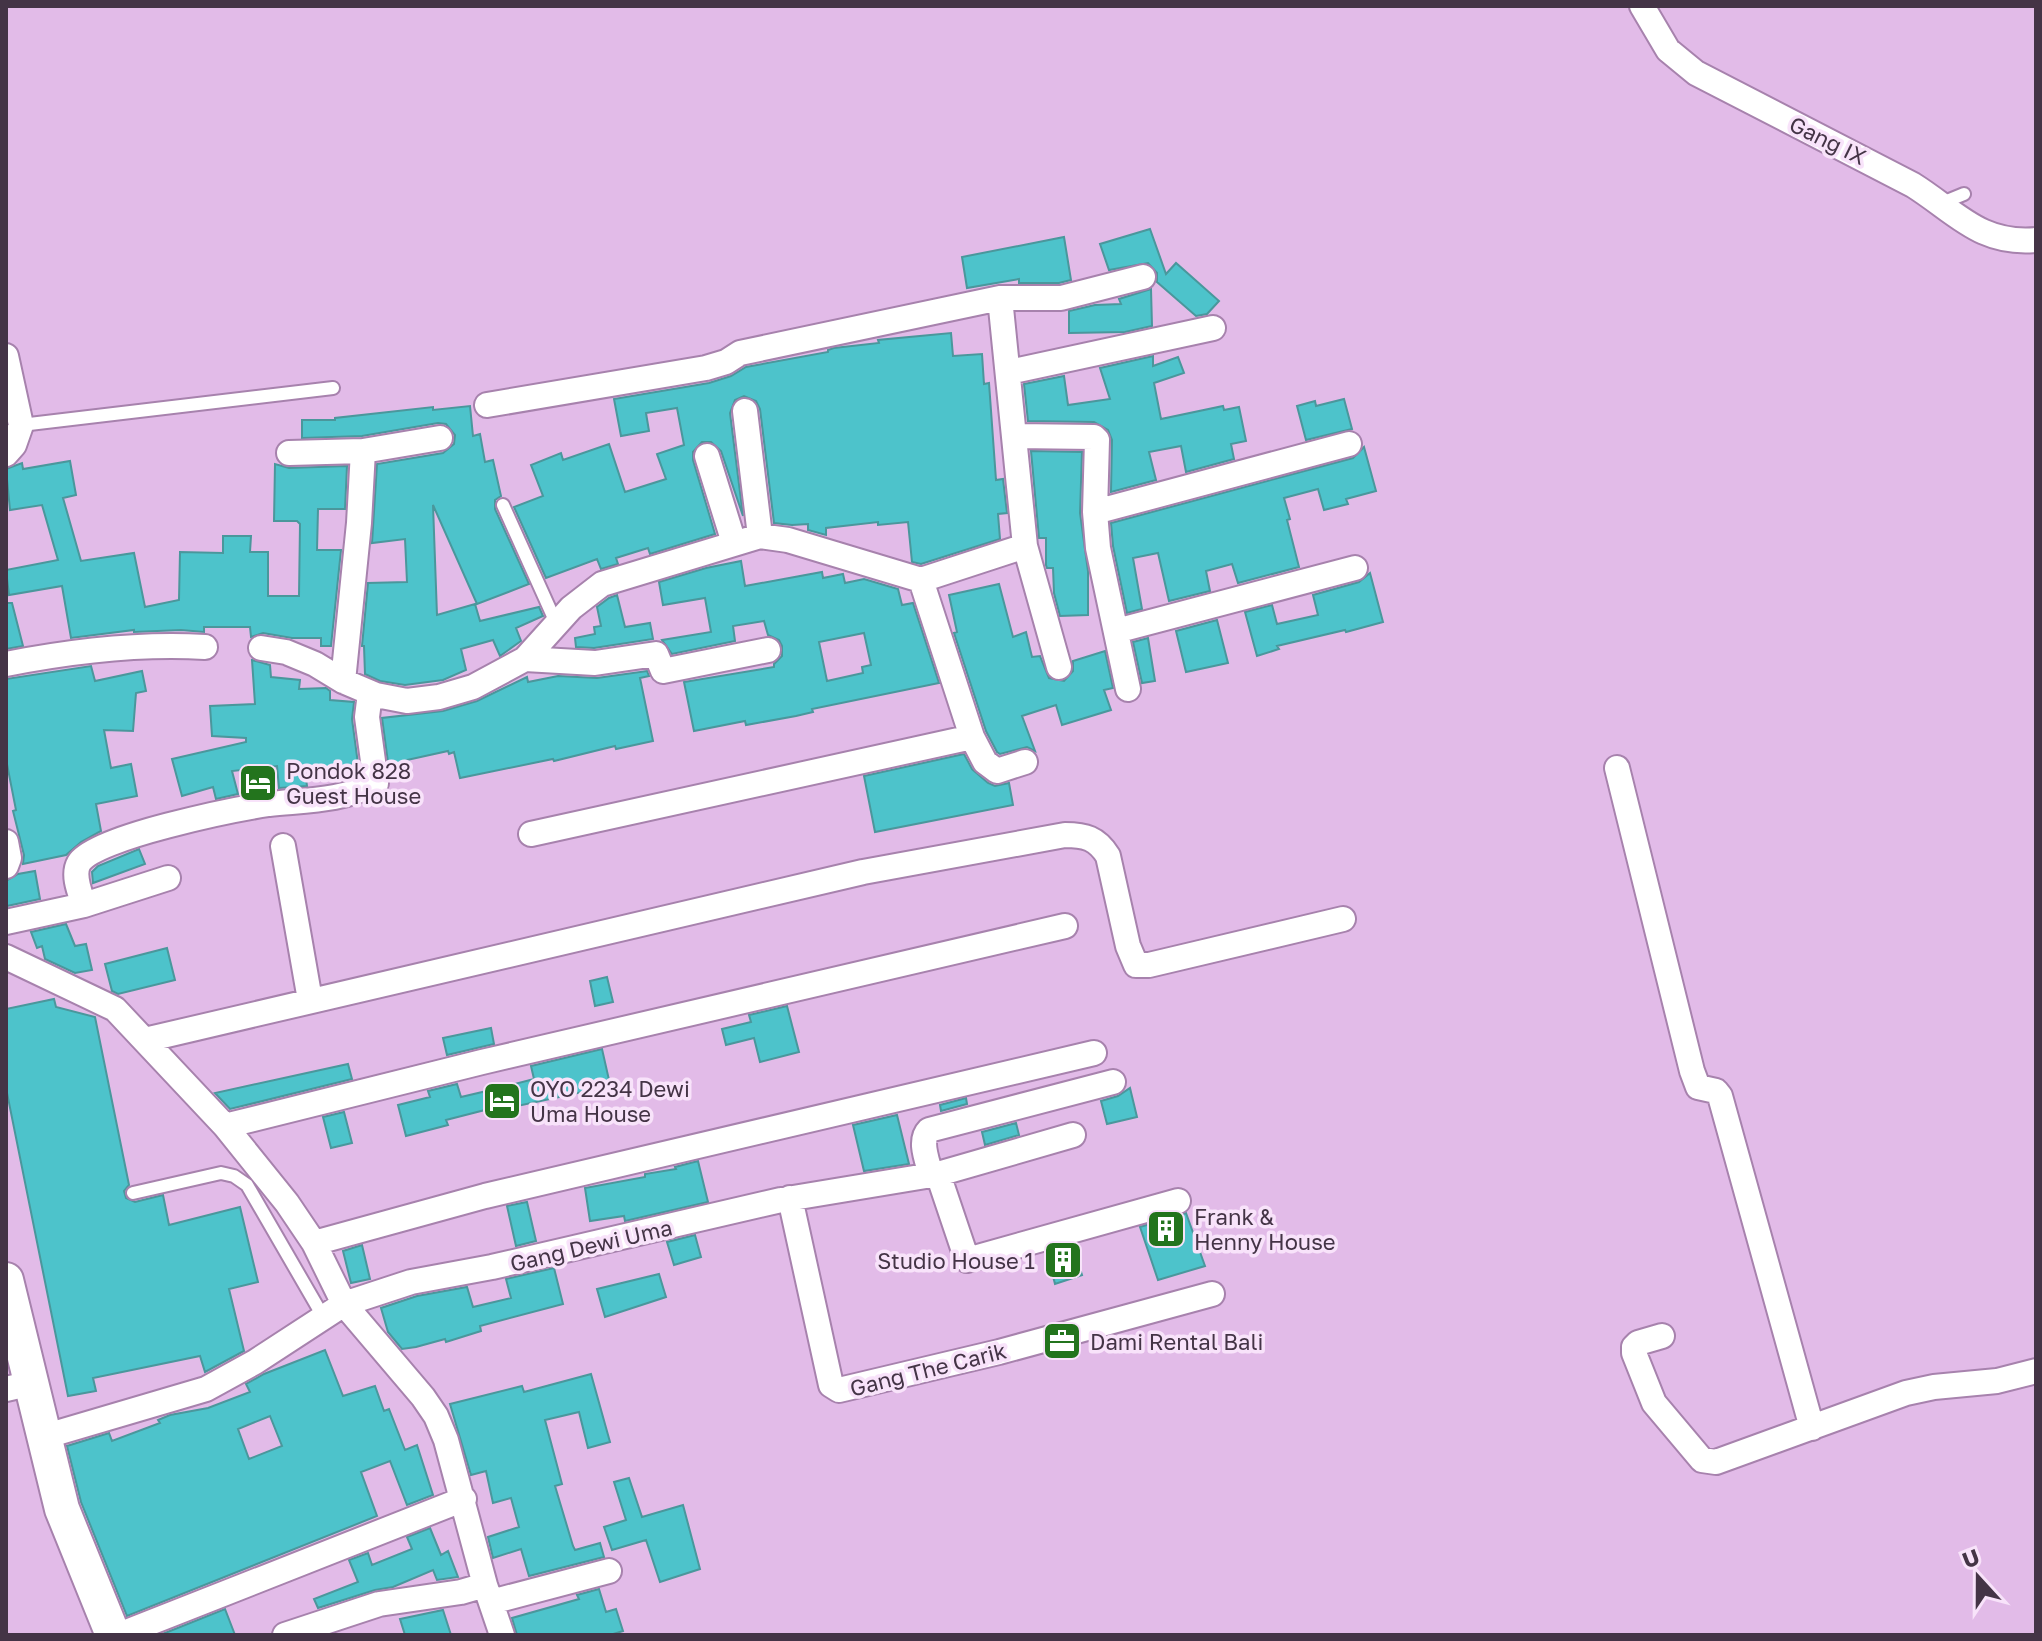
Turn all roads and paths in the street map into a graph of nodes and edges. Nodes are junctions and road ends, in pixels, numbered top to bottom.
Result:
1 (1642, 6) edge
2 (2036, 240) edge
3 (1143, 277) dead end
4 (1000, 298) junction
5 (1213, 328) dead end
6 (6, 356) edge
7 (1009, 372) junction
8 (333, 388) dead end
9 (487, 405) dead end
10 (745, 411) dead end
11 (21, 425) junction
12 (1015, 436) junction
13 (440, 438) dead end
14 (1349, 444) dead end
15 (363, 451) junction
16 (289, 453) dead end
17 (6, 454) edge
18 (707, 456) dead end
19 (503, 505) dead end
20 (1095, 512) junction
21 (760, 536) junction
22 (734, 543) junction
23 (1025, 546) junction
24 (1355, 568) dead end
25 (921, 580) junction
26 (557, 625) junction
27 (1116, 631) junction
28 (205, 647) dead end
29 (261, 648) dead end
30 (768, 650) dead end
31 (525, 659) junction
32 (6, 664) edge
33 (1059, 667) dead end
34 (343, 681) junction
35 (1128, 689) dead end
36 (376, 695) junction
37 (972, 737) junction
38 (1025, 762) dead end
39 (1617, 768) dead end
40 (531, 834) dead end
41 (6, 842) edge
42 (283, 846) dead end
43 (6, 866) edge
44 (168, 878) dead end
45 (84, 905) junction
46 (1343, 919) dead end
47 (6, 922) edge
48 (1065, 926) dead end
49 (6, 957) edge
50 (310, 1000) junction
51 (145, 1040) junction
52 (1094, 1053) dead end
53 (1113, 1082) dead end
54 (225, 1126) junction
55 (1073, 1135) dead end
56 (935, 1175) junction
57 (133, 1193) dead end
58 (790, 1198) junction
59 (1178, 1201) dead end
60 (314, 1243) junction
61 (6, 1280) edge
62 (1212, 1294) dead end
63 (344, 1304) junction
64 (324, 1318) junction
65 (1662, 1336) dead end
66 (2036, 1371) edge
67 (19, 1386) edge
68 (1812, 1428) junction
69 (43, 1437) junction
70 (454, 1502) junction
71 (609, 1571) dead end
72 (479, 1591) junction
73 (116, 1635) edge
74 (285, 1635) edge
75 (502, 1635) edge

1 - 2 street, Gang IX
3 - 4 street
4 - 7 street
4 - 9 street
5 - 7 street
6 - 11 street
7 - 12 street
8 - 11 lane
10 - 21 street
11 - 17 street
12 - 20 street
12 - 23 street
13 - 15 street
14 - 20 street
15 - 16 street
15 - 34 street
18 - 22 street
19 - 26 lane
20 - 27 street
21 - 22 street
21 - 25 street
22 - 26 street
23 - 25 street
23 - 33 street
24 - 27 street
25 - 37 street
26 - 31 street
27 - 35 street
28 - 32 street
29 - 34 street
30 - 31 street
31 - 36 street
34 - 36 street
36 - 45 street
37 - 38 street
37 - 40 street
39 - 68 street
41 - 43 street
42 - 50 street
44 - 45 street
45 - 47 street
46 - 50 street
48 - 54 street
49 - 51 street
50 - 51 street
51 - 54 street
52 - 60 street
53 - 56 street
54 - 60 street
55 - 56 street, Gang Dewi Uma
56 - 58 street, Gang Dewi Uma
56 - 59 street
57 - 64 lane
58 - 62 street, Gang The Carik
58 - 63 street, Gang Dewi Uma
60 - 63 street
61 - 67 street
63 - 64 street, Gang Dewi Uma
63 - 70 street
64 - 69 street, Gang Dewi Uma
65 - 68 street
66 - 68 street
67 - 69 street
69 - 73 street
70 - 72 street
70 - 73 street
71 - 72 street
72 - 74 street
72 - 75 street

